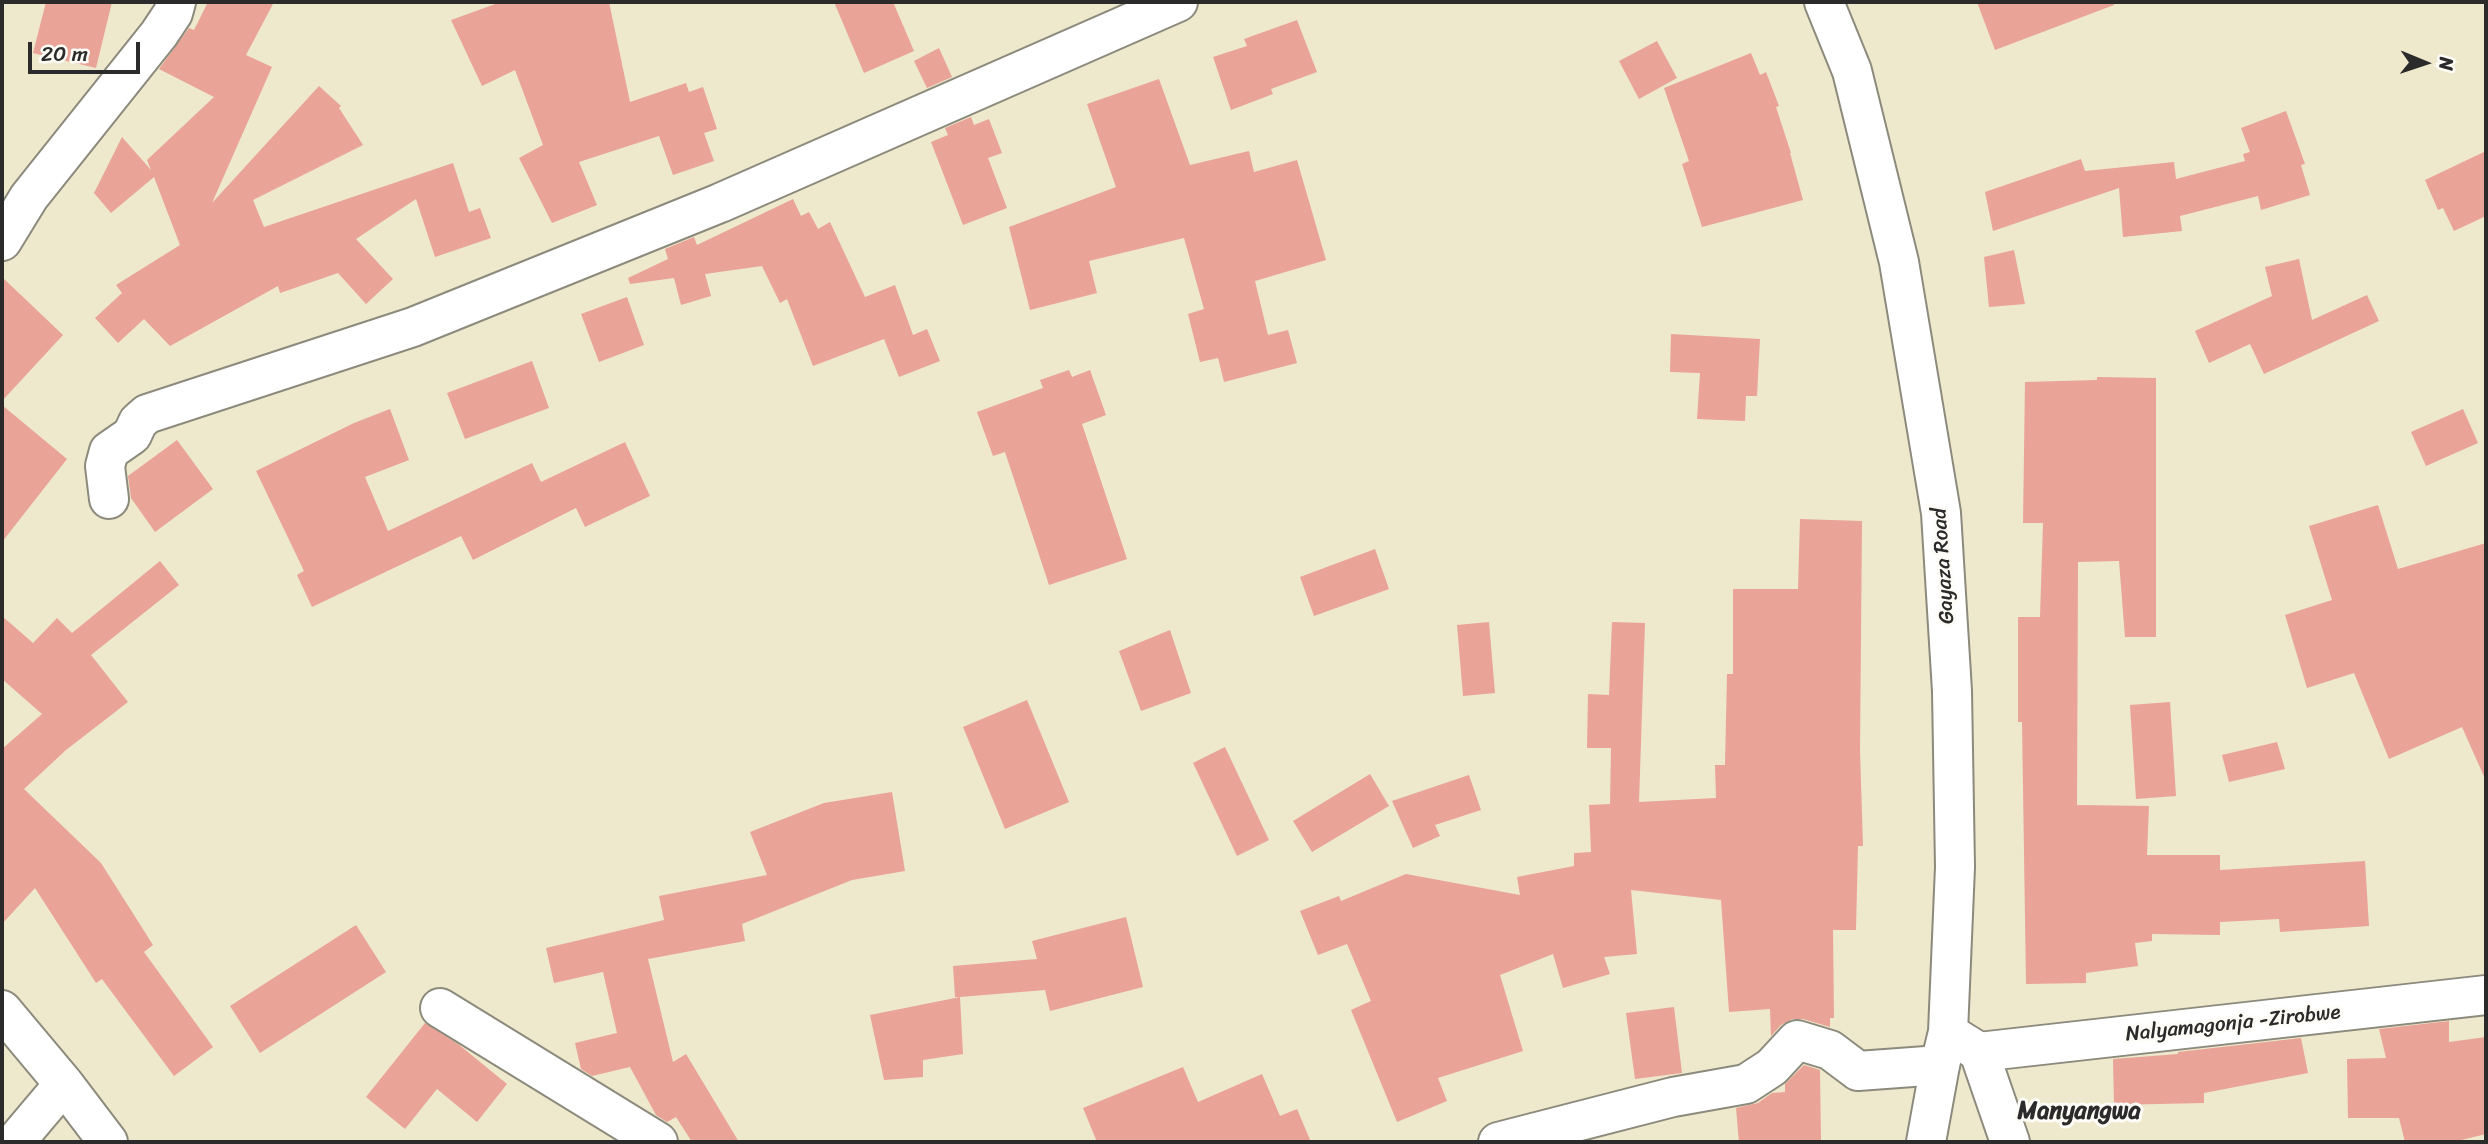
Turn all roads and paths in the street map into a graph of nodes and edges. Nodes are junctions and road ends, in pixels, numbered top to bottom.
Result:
1 (176, 2) edge
2 (1178, 2) edge
3 (1824, 2) edge
4 (15, 200) edge
5 (2, 241) edge
6 (109, 499) dead end
7 (2486, 995) edge
8 (440, 1008) dead end
9 (2, 1010) edge
10 (1956, 1050) junction
11 (64, 1084) junction
12 (15, 1142) edge
13 (108, 1142) edge
14 (658, 1142) edge
15 (1498, 1142) edge
16 (1926, 1142) edge
17 (2010, 1142) edge

1 - 4 street
2 - 6 street
3 - 10 street, Gayaza Road
4 - 5 street
7 - 10 street, Nalyamagonja -Zirobwe
8 - 14 street
9 - 11 street
10 - 15 street, Nalyamagonja -Zirobwe
10 - 16 street, Gayaza Road
10 - 17 street
11 - 12 street
11 - 13 street

